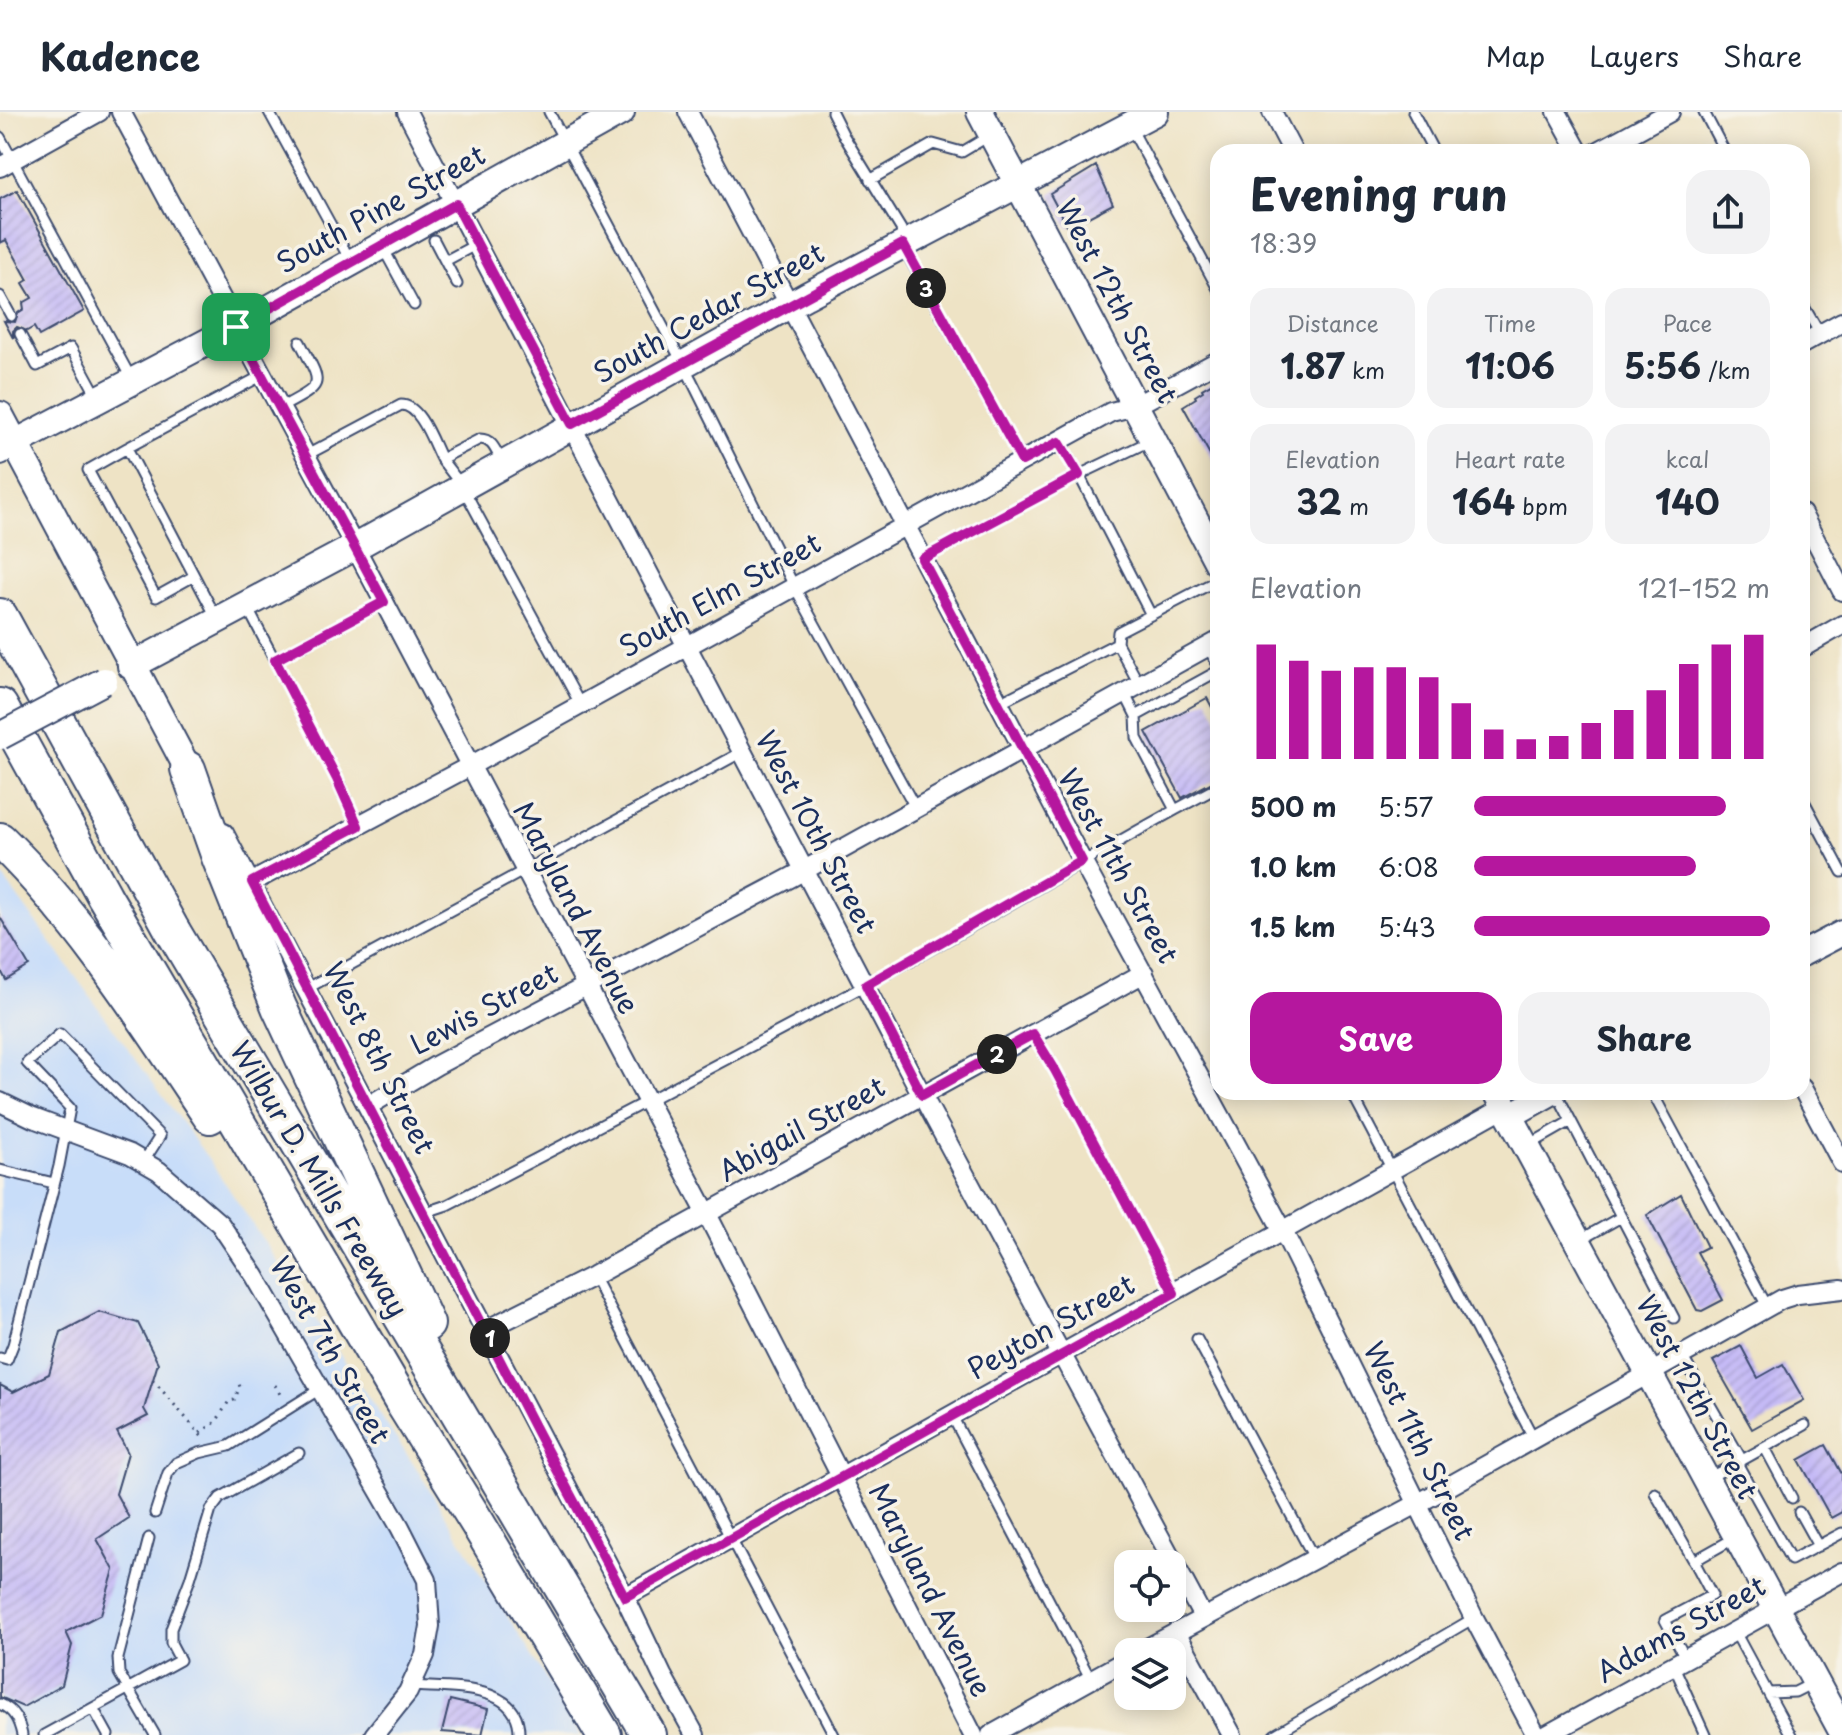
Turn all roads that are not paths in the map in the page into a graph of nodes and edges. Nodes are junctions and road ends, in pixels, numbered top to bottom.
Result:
1 (99, 112) edge
2 (121, 112) edge
3 (269, 112) edge
4 (407, 112) edge
5 (549, 112) edge
6 (621, 112) edge
7 (688, 112) edge
8 (832, 112) edge
9 (1155, 112) edge
10 (1272, 112) edge
11 (1413, 112) edge
12 (1557, 112) edge
13 (1670, 112) edge
14 (1704, 112) edge
15 (986, 123) edge
16 (1130, 126) junction
17 (0, 137) edge
18 (565, 143) junction
19 (1289, 144) edge
20 (1430, 144) edge
21 (1575, 144) edge
22 (1612, 144) edge
23 (1721, 144) edge
24 (6, 163) edge
25 (870, 180) junction
26 (1018, 183) junction
27 (456, 204) junction
28 (434, 240) dead end
29 (477, 244) junction
30 (903, 244) junction
31 (381, 245) junction
32 (445, 261) junction
33 (351, 262) junction
34 (1210, 274) edge
35 (457, 284) dead end
36 (0, 296) edge
37 (414, 305) dead end
38 (789, 306) junction
39 (11, 316) dead end
40 (1810, 317) edge
41 (1842, 322) edge
42 (236, 327) junction
43 (20, 334) dead end
44 (1820, 334) junction
45 (1810, 340) edge
46 (300, 342) dead end
47 (684, 364) junction
48 (1210, 365) edge
49 (263, 375) junction
50 (132, 382) junction
51 (99, 399) junction
52 (1135, 406) junction
53 (280, 408) junction
54 (0, 415) edge
55 (572, 424) junction
56 (1153, 439) junction
57 (1059, 442) junction
58 (7, 447) edge
59 (127, 448) junction
60 (305, 456) junction
61 (441, 459) junction
62 (1022, 461) junction
63 (502, 463) junction
64 (1079, 475) junction
65 (462, 486) junction
66 (905, 525) junction
67 (1810, 529) edge
68 (355, 547) junction
69 (1210, 548) edge
70 (922, 559) junction
71 (194, 576) junction
72 (1210, 584) edge
73 (794, 586) junction
74 (1842, 591) edge
75 (384, 602) junction
76 (246, 604) junction
77 (1151, 615) junction
78 (0, 616) edge
79 (218, 620) junction
80 (1842, 625) edge
81 (1117, 643) junction
82 (1810, 643) edge
83 (688, 645) junction
84 (1210, 646) edge
85 (275, 660) junction
86 (131, 666) junction
87 (1210, 673) edge
88 (104, 681) joint
89 (1132, 688) junction
90 (580, 704) junction
91 (998, 704) junction
92 (0, 706) edge
93 (1136, 716) junction
94 (0, 736) edge
95 (1022, 749) junction
96 (742, 752) junction
97 (470, 766) junction
98 (188, 769) junction
99 (1210, 791) edge
100 (916, 809) junction
101 (1175, 810) junction
102 (1810, 812) edge
103 (358, 826) junction
104 (0, 840) edge
105 (1082, 861) junction
106 (525, 869) junction
107 (805, 869) junction
108 (1842, 872) edge
109 (252, 882) junction
110 (1842, 933) edge
111 (1810, 950) edge
112 (1144, 973) junction
113 (866, 985) junction
114 (586, 986) junction
115 (306, 989) junction
116 (1033, 1034) junction
117 (922, 1095) junction
118 (1210, 1096) edge
119 (1212, 1100) edge
120 (1355, 1100) edge
121 (1559, 1100) edge
122 (1656, 1100) edge
123 (1808, 1100) edge
124 (0, 1102) edge
125 (647, 1103) junction
126 (1504, 1105) edge
127 (368, 1106) junction
128 (1571, 1121) junction
129 (67, 1129) junction
130 (1526, 1147) junction
131 (144, 1161) junction
132 (1842, 1163) edge
133 (0, 1170) edge
134 (1392, 1170) junction
135 (54, 1183) junction
136 (423, 1213) junction
137 (707, 1214) junction
138 (1621, 1217) junction
139 (1283, 1231) junction
140 (1577, 1241) junction
141 (593, 1276) junction
142 (1842, 1289) edge
143 (1174, 1293) junction
144 (1767, 1306) junction
145 (1674, 1318) dead end
146 (486, 1330) junction
147 (1197, 1339) dead end
148 (1064, 1354) junction
149 (1681, 1354) junction
150 (0, 1358) edge
151 (1648, 1374) junction
152 (320, 1389) junction
153 (402, 1402) junction
154 (952, 1416) junction
155 (1805, 1425) dead end
156 (1533, 1437) junction
157 (1765, 1448) junction
158 (299, 1453) dead end
159 (1740, 1462) junction
160 (839, 1478) junction
161 (1705, 1480) junction
162 (1655, 1493) dead end
163 (1792, 1498) dead end
164 (1419, 1503) junction
165 (514, 1509) junction
166 (1799, 1512) dead end
167 (155, 1513) dead end
168 (1842, 1533) edge
169 (1736, 1537) junction
170 (149, 1538) dead end
171 (731, 1538) junction
172 (1818, 1546) junction
173 (1314, 1558) junction
174 (1694, 1561) junction
175 (1842, 1572) edge
176 (625, 1597) junction
177 (1775, 1609) junction
178 (1203, 1617) junction
179 (1474, 1618) junction
180 (1176, 1632) junction
181 (1735, 1632) junction
182 (1165, 1638) edge
183 (1680, 1662) junction
184 (1114, 1667) edge
185 (1091, 1680) junction
186 (1815, 1682) junction
187 (412, 1686) junction
188 (128, 1688) junction
189 (1768, 1693) junction
190 (0, 1704) edge
191 (93, 1708) junction
192 (383, 1731) edge
193 (1842, 1731) edge
194 (48, 1734) edge
195 (22, 1735) edge
196 (108, 1735) edge
197 (155, 1735) edge
198 (519, 1735) edge
199 (604, 1735) edge
200 (649, 1735) edge
201 (695, 1735) edge
202 (834, 1735) edge
203 (973, 1735) edge
204 (991, 1735) edge
205 (1232, 1735) edge
206 (1274, 1735) edge
207 (1536, 1735) edge
208 (1547, 1735) edge
209 (1705, 1735) edge
210 (1791, 1735) edge

1 - 24 street
2 - 42 street, Maryland Avenue
3 - 33 lane
4 - 27 street, West 10th Street
5 - 18 lane
6 - 18 main road, South Pine Street
7 - 38 street, West 11th Street
8 - 25 lane
9 - 16 main road, South Cedar Street
10 - 19 street
11 - 20 lane
12 - 21 street
13 - 22 street
14 - 23 lane
15 - 25 lane
15 - 26 main road, West 12th Street
16 - 26 main road, South Cedar Street
16 - 34 lane
17 - 24 lane
18 - 27 main road, South Pine Street
18 - 47 lane
24 - 50 lane
25 - 30 lane
26 - 30 main road, South Cedar Street
26 - 52 main road, West 12th Street
27 - 29 street, West 10th Street
27 - 31 main road, South Pine Street
28 - 32 lane
29 - 32 lane
29 - 55 street, West 10th Street
30 - 38 main road, South Cedar Street
30 - 62 lane
31 - 33 main road, South Pine Street
31 - 37 lane
32 - 35 lane
33 - 42 main road, South Pine Street
36 - 39 lane
38 - 47 main road, South Cedar Street
38 - 66 street, West 11th Street
40 - 44 lane
41 - 44 street
42 - 49 street, Maryland Avenue
42 - 50 main road, South Pine Street
43 - 51 lane
44 - 45 street
46 - 53 lane
47 - 55 main road, South Cedar Street
47 - 73 lane
48 - 52 street, South Elm Street
49 - 53 street, Maryland Avenue
49 - 59 lane
50 - 51 main road, South Pine Street
51 - 58 main road, South Pine Street
52 - 56 main road, West 12th Street
52 - 57 street, South Elm Street
53 - 60 street, Maryland Avenue
54 - 58 main road, West 8th Street
55 - 63 main road, South Cedar Street
55 - 83 street, West 10th Street
56 - 64 lane
56 - 69 main road, West 12th Street
57 - 62 street, South Elm Street
57 - 64 lane
58 - 86 main road, West 8th Street
59 - 71 lane
59 - 71 lane
60 - 61 lane
60 - 68 street, Maryland Avenue
61 - 63 lane
61 - 65 lane
62 - 66 street, South Elm Street
63 - 65 main road, South Cedar Street
64 - 70 lane
64 - 77 lane
65 - 68 main road, South Cedar Street
65 - 90 lane
66 - 70 street, West 11th Street
66 - 73 street, South Elm Street
67 - 74 street
68 - 75 street, Maryland Avenue
68 - 76 main road, South Cedar Street
70 - 91 street, West 11th Street
71 - 79 lane
72 - 77 lane
73 - 83 street, South Elm Street
73 - 100 lane
75 - 85 lane
75 - 97 street, Maryland Avenue
76 - 79 main road, South Cedar Street
76 - 85 lane
77 - 81 lane
78 - 165 highway, Wilbur D. Mills Freeway
79 - 86 main road, South Cedar Street
80 - 82 street
81 - 89 lane
81 - 91 lane
83 - 90 street, South Elm Street
83 - 96 street, West 10th Street
84 - 89 street, Lewis Street
85 - 103 lane
86 - 88 street, South Cedar Street
86 - 98 main road, West 8th Street
87 - 93 lane
88 - 94 main road, South Cedar Street, bridge
89 - 93 lane
89 - 95 street, Lewis Street
90 - 97 street, South Elm Street
91 - 95 street, West 11th Street
92 - 153 highway, Wilbur D. Mills Freeway
93 - 101 lane
95 - 100 street, Lewis Street
95 - 105 street, West 11th Street
96 - 106 lane
96 - 107 street, West 10th Street
97 - 103 street, South Elm Street
97 - 106 street, Maryland Avenue
98 - 109 street, West 8th Street
98 - 165 highway
99 - 101 lane
100 - 107 street, Lewis Street
101 - 105 lane
102 - 108 lane
103 - 109 street, South Elm Street
104 - 153 highway
105 - 112 street, West 11th Street
105 - 113 lane
106 - 114 street, Maryland Avenue
106 - 115 lane
107 - 113 street, West 10th Street
107 - 114 street, Lewis Street
109 - 115 street, West 8th Street
110 - 111 street
112 - 116 street, Abigail Street
112 - 118 street, West 11th Street
113 - 117 street, West 10th Street
113 - 125 lane
114 - 125 street, Maryland Avenue
114 - 127 street, Lewis Street
115 - 127 street, West 8th Street
116 - 117 street, Abigail Street
116 - 143 lane
117 - 137 street, Abigail Street
117 - 148 street, West 10th Street
119 - 139 street, West 11th Street
120 - 134 lane
121 - 128 lane
122 - 144 lane
123 - 132 street
124 - 129 street, West 7th Street
125 - 136 lane
125 - 137 street, Maryland Avenue
126 - 130 main road, West 12th Street
126 - 134 street, Peyton Street
127 - 136 street, West 8th Street
128 - 130 lane
128 - 138 lane
129 - 131 street, West 7th Street
129 - 131 lane
129 - 135 lane
130 - 140 main road, West 12th Street
131 - 152 street, West 7th Street
133 - 135 lane
134 - 139 street, Peyton Street
134 - 156 lane
135 - 150 lane
136 - 146 street, West 8th Street
137 - 141 street, Abigail Street
137 - 160 street, Maryland Avenue
138 - 140 lane
138 - 145 lane
139 - 143 street, Peyton Street
139 - 164 street, West 11th Street
140 - 151 main road, West 12th Street
141 - 146 street, Abigail Street
141 - 171 lane
142 - 144 street
143 - 148 street, Peyton Street
144 - 149 street
146 - 176 street, West 8th Street
147 - 173 lane
148 - 154 street, Peyton Street
148 - 178 street, West 10th Street
149 - 151 street
149 - 159 lane
151 - 156 street
151 - 161 main road, West 12th Street
152 - 167 lane
152 - 187 street, West 7th Street
153 - 199 highway, Wilbur D. Mills Freeway
154 - 160 street, Peyton Street
154 - 185 lane
155 - 157 lane
156 - 164 street
157 - 159 lane
157 - 163 lane
158 - 188 lane
159 - 161 lane
159 - 172 lane
160 - 171 street, Peyton Street
160 - 203 street, Maryland Avenue
161 - 169 main road, West 12th Street
162 - 174 lane
164 - 173 street
164 - 179 street, West 11th Street
165 - 200 highway, Wilbur D. Mills Freeway
166 - 172 lane
168 - 172 lane
169 - 174 lane
169 - 177 main road, West 12th Street
170 - 188 lane
171 - 176 street, Peyton Street
171 - 202 lane
173 - 178 street
174 - 183 lane
175 - 177 street, Adams Street
176 - 201 street, West 8th Street
177 - 181 street, Adams Street
177 - 186 main road, West 12th Street
178 - 180 street
179 - 206 lane
179 - 207 street, West 11th Street
180 - 182 street
180 - 205 street
181 - 183 street, Adams Street
181 - 189 lane
183 - 208 street, Adams Street
183 - 209 lane
184 - 185 street
185 - 204 street
186 - 189 lane
186 - 193 main road, West 12th Street
187 - 192 street, West 7th Street
187 - 198 lane
188 - 191 lane
188 - 197 lane
189 - 210 lane
190 - 195 lane
191 - 194 lane
191 - 196 lane

